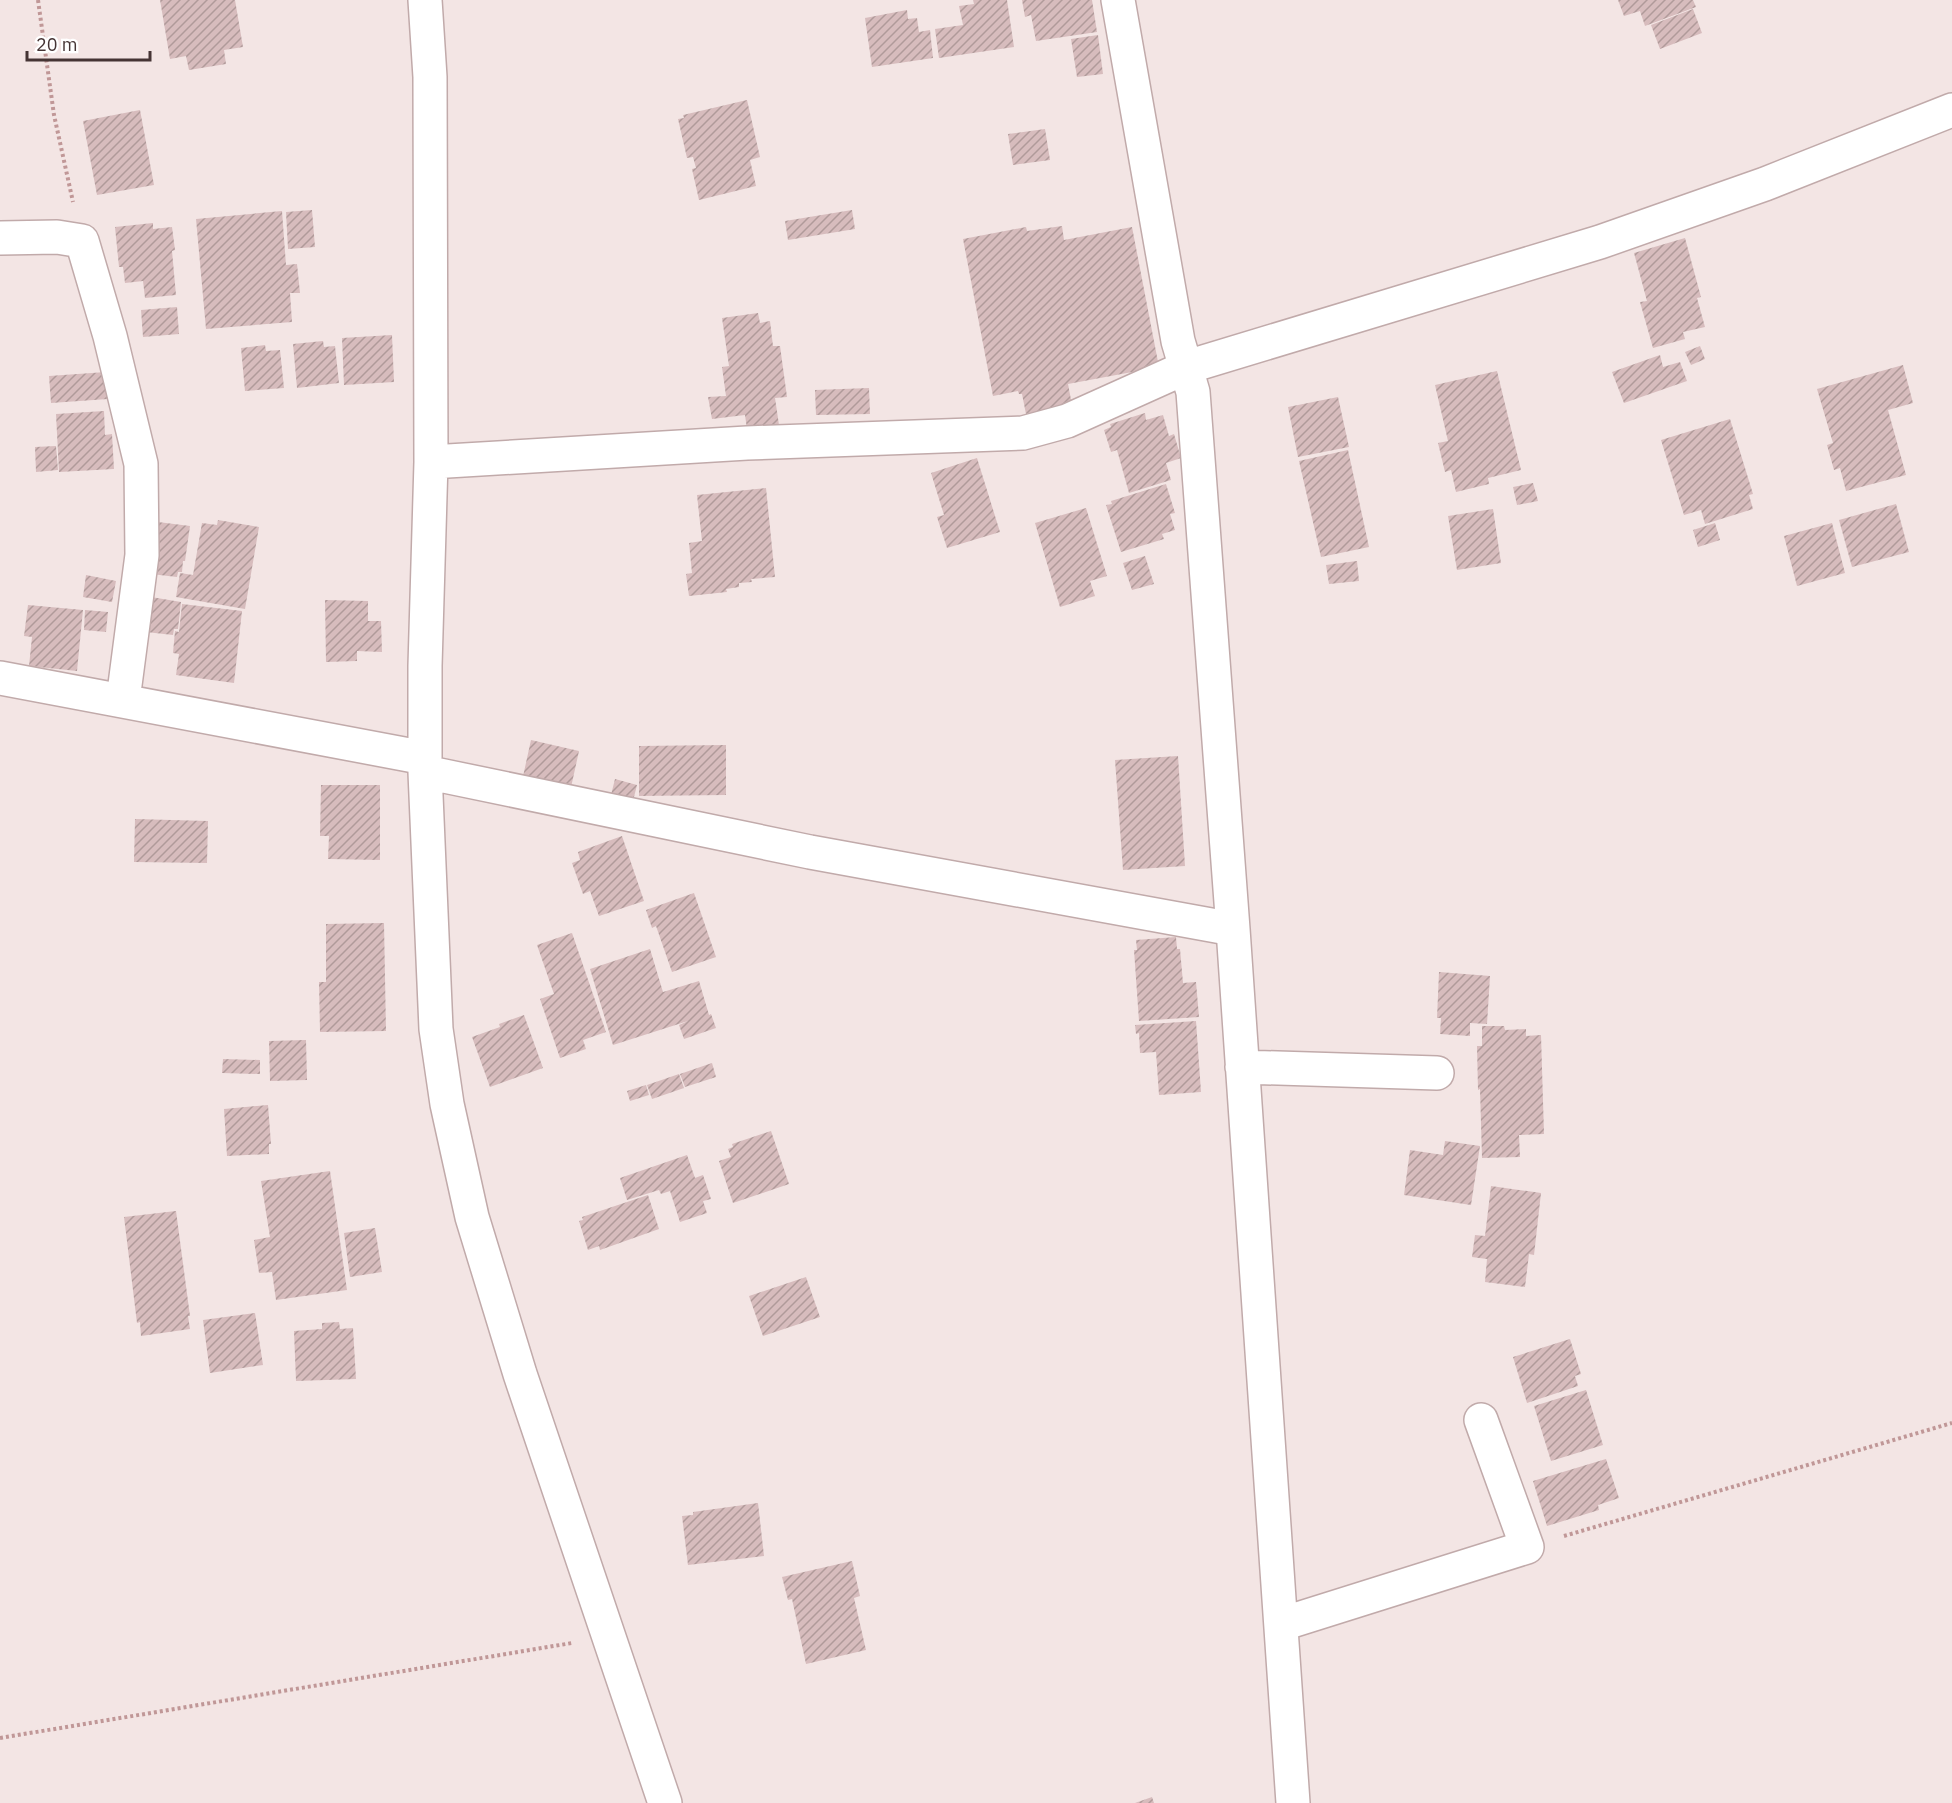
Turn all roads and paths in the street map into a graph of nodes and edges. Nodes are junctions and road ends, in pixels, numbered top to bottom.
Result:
1 (38, 0) edge
2 (425, 0) edge
3 (1118, 0) edge
4 (1952, 110) edge
5 (0, 238) edge
6 (82, 241) junction
7 (1186, 367) junction
8 (431, 462) junction
9 (0, 678) edge
10 (123, 700) junction
11 (425, 765) junction
12 (1233, 929) junction
13 (1242, 1067) junction
14 (1437, 1073) dead end
15 (1481, 1420) dead end
16 (1952, 1423) edge
17 (1527, 1547) junction
18 (1282, 1624) junction
19 (608, 1636) junction
20 (0, 1738) edge
21 (665, 1803) edge
22 (1293, 1803) edge

1 - 6 path
2 - 8 street
3 - 7 street
4 - 7 street
5 - 6 street
6 - 10 street
7 - 8 street
7 - 12 street
8 - 11 street
9 - 10 street
10 - 11 street
11 - 12 street
11 - 19 street
12 - 13 street
13 - 14 street
13 - 18 street
15 - 17 street
16 - 17 path
17 - 18 street
18 - 22 street
19 - 20 path
19 - 21 street

